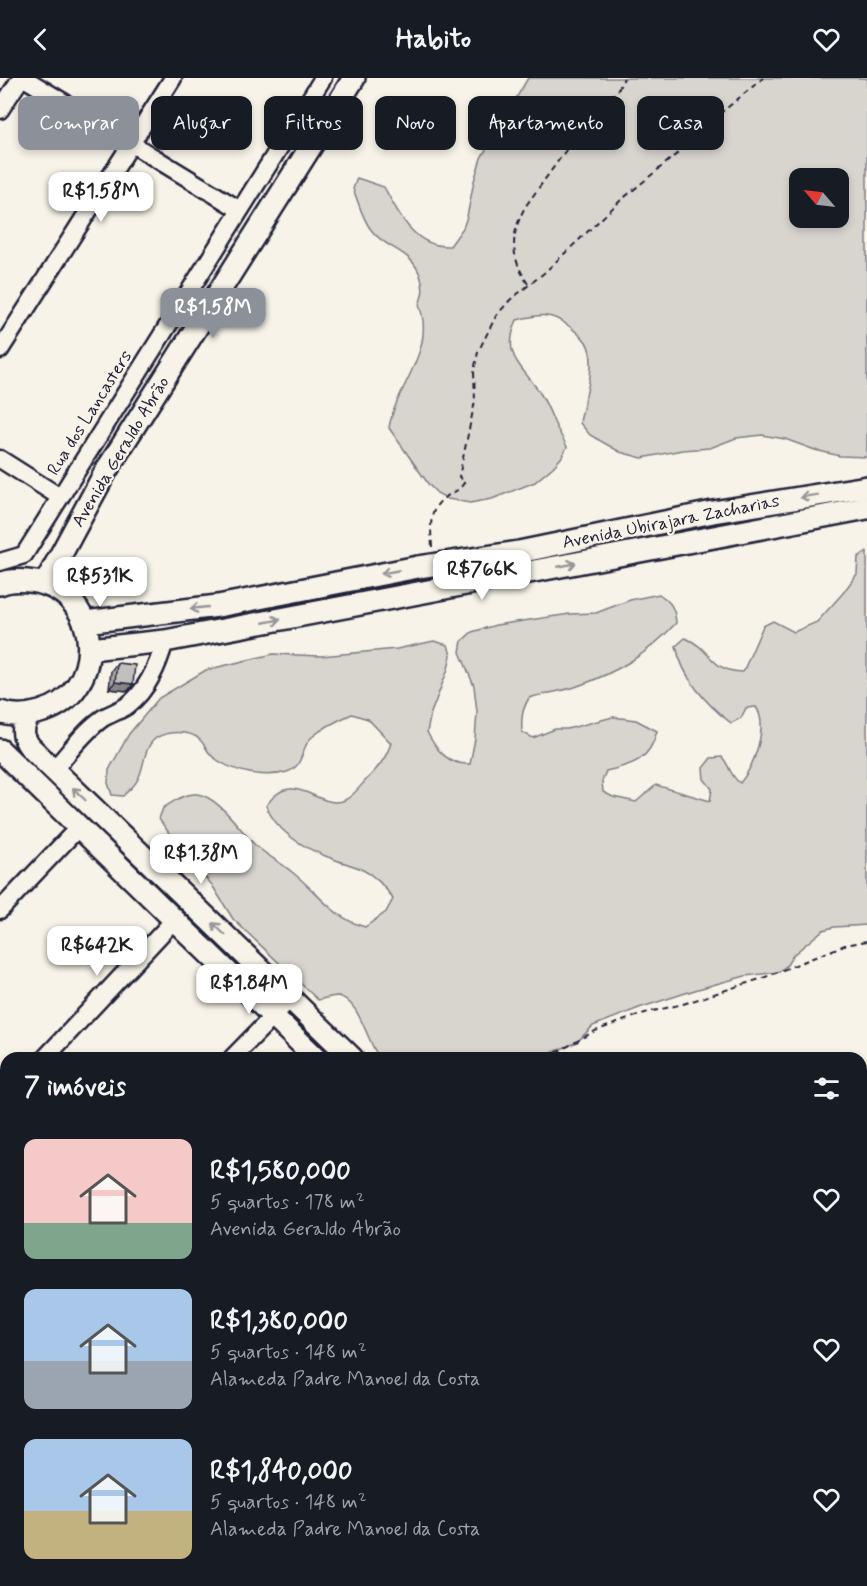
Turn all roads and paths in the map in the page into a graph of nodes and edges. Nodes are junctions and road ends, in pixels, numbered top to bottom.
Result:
1 (23, 78) edge
2 (172, 78) edge
3 (323, 78) edge
4 (354, 78) edge
5 (624, 78) edge
6 (763, 78) edge
7 (53, 96) edge
8 (0, 110) edge
9 (139, 130) edge
10 (139, 148) edge
11 (127, 150) edge
12 (240, 210) junction
13 (528, 284) junction
14 (0, 350) edge
15 (0, 459) edge
16 (867, 487) edge
17 (60, 497) junction
18 (867, 508) edge
19 (0, 562) edge
20 (430, 565) junction
21 (0, 584) edge
22 (45, 584) junction
23 (85, 622) junction
24 (165, 641) junction
25 (90, 649) junction
26 (0, 712) edge
27 (29, 715) junction
28 (0, 750) edge
29 (54, 769) junction
30 (80, 827) junction
31 (0, 910) edge
32 (174, 919) junction
33 (867, 941) edge
34 (291, 998) junction
35 (273, 1015) junction
36 (51, 1052) edge
37 (238, 1052) edge
38 (310, 1052) edge
39 (346, 1052) edge
40 (557, 1052) edge

1 - 7 street
1 - 8 street
2 - 9 street
3 - 12 street, Rua dos Lancasters
4 - 22 main road, Avenida Geraldo Abrão
5 - 13 path
6 - 13 path
10 - 12 street
11 - 14 street
12 - 17 street, Rua dos Lancasters
13 - 20 path
15 - 17 street
16 -> 20 main road, Avenida Ubirajara Zacharias
17 - 19 street, Rua dos Lancasters
24 -> 18 main road, Avenida Ubirajara Zacharias
20 -> 23 main road, Avenida Ubirajara Zacharias
21 - 22 main road
22 - 23 main road
23 - 25 main road
24 - 25 main road, Avenida Ubirajara Zacharias
24 - 29 street
25 - 27 main road
26 - 27 main road
27 - 29 main road
28 - 30 main road
34 -> 29 main road
30 - 31 street
30 - 32 main road
32 - 35 main road
32 - 36 street
33 - 40 path
34 - 35 street
34 - 39 main road
35 - 37 street
35 - 38 main road

